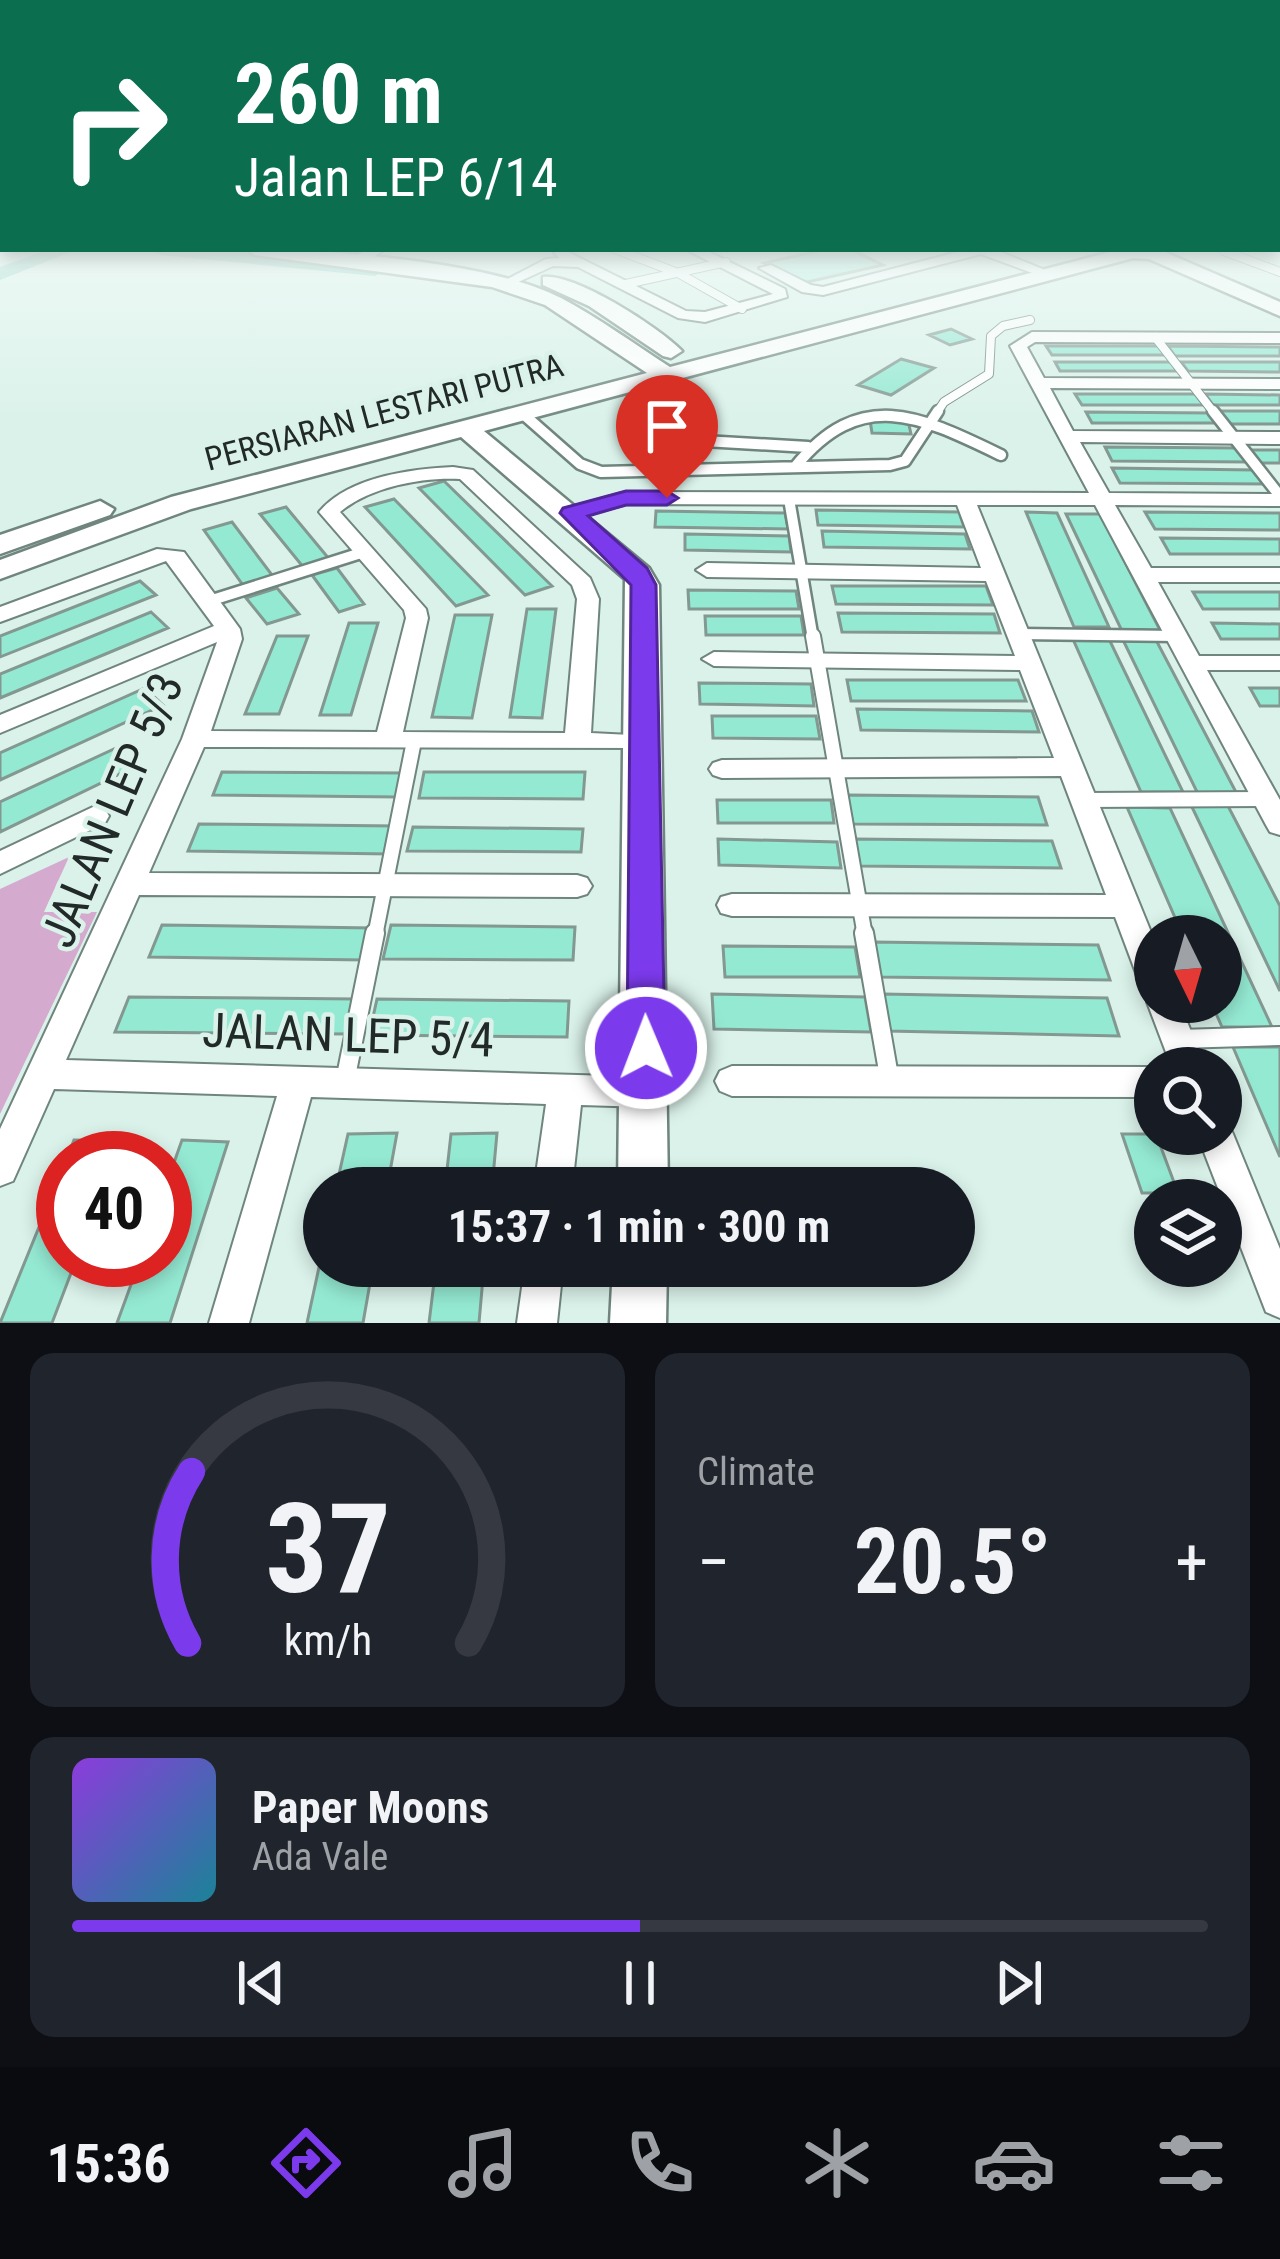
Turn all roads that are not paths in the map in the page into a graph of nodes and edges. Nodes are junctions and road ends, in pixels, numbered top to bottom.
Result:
1 (553, 303) edge
2 (591, 303) edge
3 (660, 303) edge
4 (731, 303) edge
5 (762, 303) edge
6 (861, 303) edge
7 (864, 303) edge
8 (742, 309) junction
9 (1031, 328) junction
10 (732, 338) junction
11 (1155, 338) junction
12 (1280, 338) edge
13 (614, 342) junction
14 (676, 355) junction
15 (592, 374) junction
16 (1038, 382) junction
17 (1192, 384) junction
18 (1280, 385) edge
19 (522, 413) junction
20 (691, 416) dead end
21 (467, 417) junction
22 (928, 420) junction
23 (1067, 436) junction
24 (1234, 438) junction
25 (1280, 438) edge
26 (808, 447) junction
27 (1000, 455) dead end
28 (795, 467) junction
29 (1280, 498) edge
30 (789, 499) junction
31 (965, 499) junction
32 (1102, 500) junction
33 (572, 513) junction
34 (0, 544) edge
35 (361, 553) junction
36 (0, 570) edge
37 (707, 570) dead end
38 (802, 572) junction
39 (1143, 574) junction
40 (995, 575) junction
41 (1280, 575) edge
42 (208, 601) junction
43 (0, 615) edge
44 (228, 628) junction
45 (1018, 634) junction
46 (1177, 636) junction
47 (714, 659) dead end
48 (817, 660) junction
49 (1030, 663) junction
50 (1191, 663) junction
51 (1280, 663) edge
52 (0, 725) edge
53 (195, 740) junction
54 (401, 741) junction
55 (577, 742) junction
56 (642, 742) junction
57 (1071, 767) junction
58 (722, 769) dead end
59 (836, 769) junction
60 (1250, 771) junction
61 (1280, 771) edge
62 (1265, 799) junction
63 (1084, 800) junction
64 (95, 816) dead end
65 (1280, 825) edge
66 (0, 863) edge
67 (132, 884) junction
68 (385, 886) junction
69 (578, 886) dead end
70 (732, 905) dead end
71 (860, 905) junction
72 (1126, 906) junction
73 (1134, 927) edge
74 (1280, 1036) edge
75 (1218, 1047) edge
76 (46, 1074) junction
77 (732, 1081) dead end
78 (298, 1082) junction
79 (890, 1082) junction
80 (1134, 1082) edge
81 (345, 1083) junction
82 (566, 1090) junction
83 (646, 1092) junction
84 (1223, 1155) edge
85 (556, 1167) edge
86 (644, 1167) edge
87 (0, 1169) edge
88 (541, 1287) edge
89 (639, 1287) edge
90 (1280, 1298) edge
91 (229, 1323) edge
92 (537, 1323) edge
93 (638, 1323) edge

1 - 13 street
2 - 14 street
3 - 8 street
4 - 8 lane
5 - 8 street
6 - 10 street, PERSIARAN LESTARI PUTRA
7 - 14 street, PERSIARAN LESTARI PUTRA
9 - 11 street
9 - 16 street
9 - 22 lane
10 - 14 street, PERSIARAN LESTARI PUTRA
10 - 14 street
11 - 12 street
11 - 17 lane
13 - 14 street
13 - 15 street
14 - 15 street, PERSIARAN LESTARI PUTRA
14 - 19 street, PERSIARAN LESTARI PUTRA
15 - 21 street, PERSIARAN LESTARI PUTRA
16 - 17 street
16 - 23 street
17 - 18 street
17 - 24 lane
19 - 21 street, PERSIARAN LESTARI PUTRA
19 - 28 lane
20 - 26 lane
21 - 33 street
21 - 34 street, PERSIARAN LESTARI PUTRA
21 - 36 street, PERSIARAN LESTARI PUTRA
22 - 26 lane
22 - 27 lane
22 - 28 lane
23 - 24 street
23 - 32 street
24 - 25 street
24 - 29 lane
26 - 28 lane
29 - 32 street
30 - 31 street
30 - 33 street
30 - 38 lane
31 - 32 street
31 - 40 street
32 - 39 street
33 - 56 street
35 - 42 lane
35 - 54 street
35 - 55 street
37 - 38 street
38 - 40 street
38 - 48 lane
39 - 41 street
39 - 46 street
40 - 45 street
42 - 43 street
42 - 44 street
44 - 52 street
44 - 53 street, JALAN LEP 5/3
45 - 46 lane
45 - 49 street
46 - 50 street
47 - 48 street
48 - 49 street
48 - 59 lane
49 - 57 street
50 - 51 street
50 - 60 street
53 - 54 street
53 - 67 street, JALAN LEP 5/3
54 - 55 street
54 - 68 lane
55 - 56 street
56 - 83 street
57 - 59 street
57 - 63 street
58 - 59 street
59 - 71 lane
60 - 61 street
60 - 62 street
62 - 63 lane
62 - 65 street
63 - 72 street
64 - 66 street
67 - 68 street
67 - 76 street, JALAN LEP 5/3
68 - 69 street
68 - 81 lane
70 - 71 street
71 - 72 street
71 - 79 lane
72 - 73 street
74 - 75 lane
76 - 78 street, JALAN LEP 5/4
76 - 87 street, JALAN LEP 5/3
77 - 79 street
78 - 81 street, JALAN LEP 5/4
78 - 91 street
79 - 80 street
81 - 82 street, JALAN LEP 5/4
82 - 83 street, JALAN LEP 5/4
82 - 85 street
83 - 86 street
84 - 90 street
88 - 92 street
89 - 93 street

